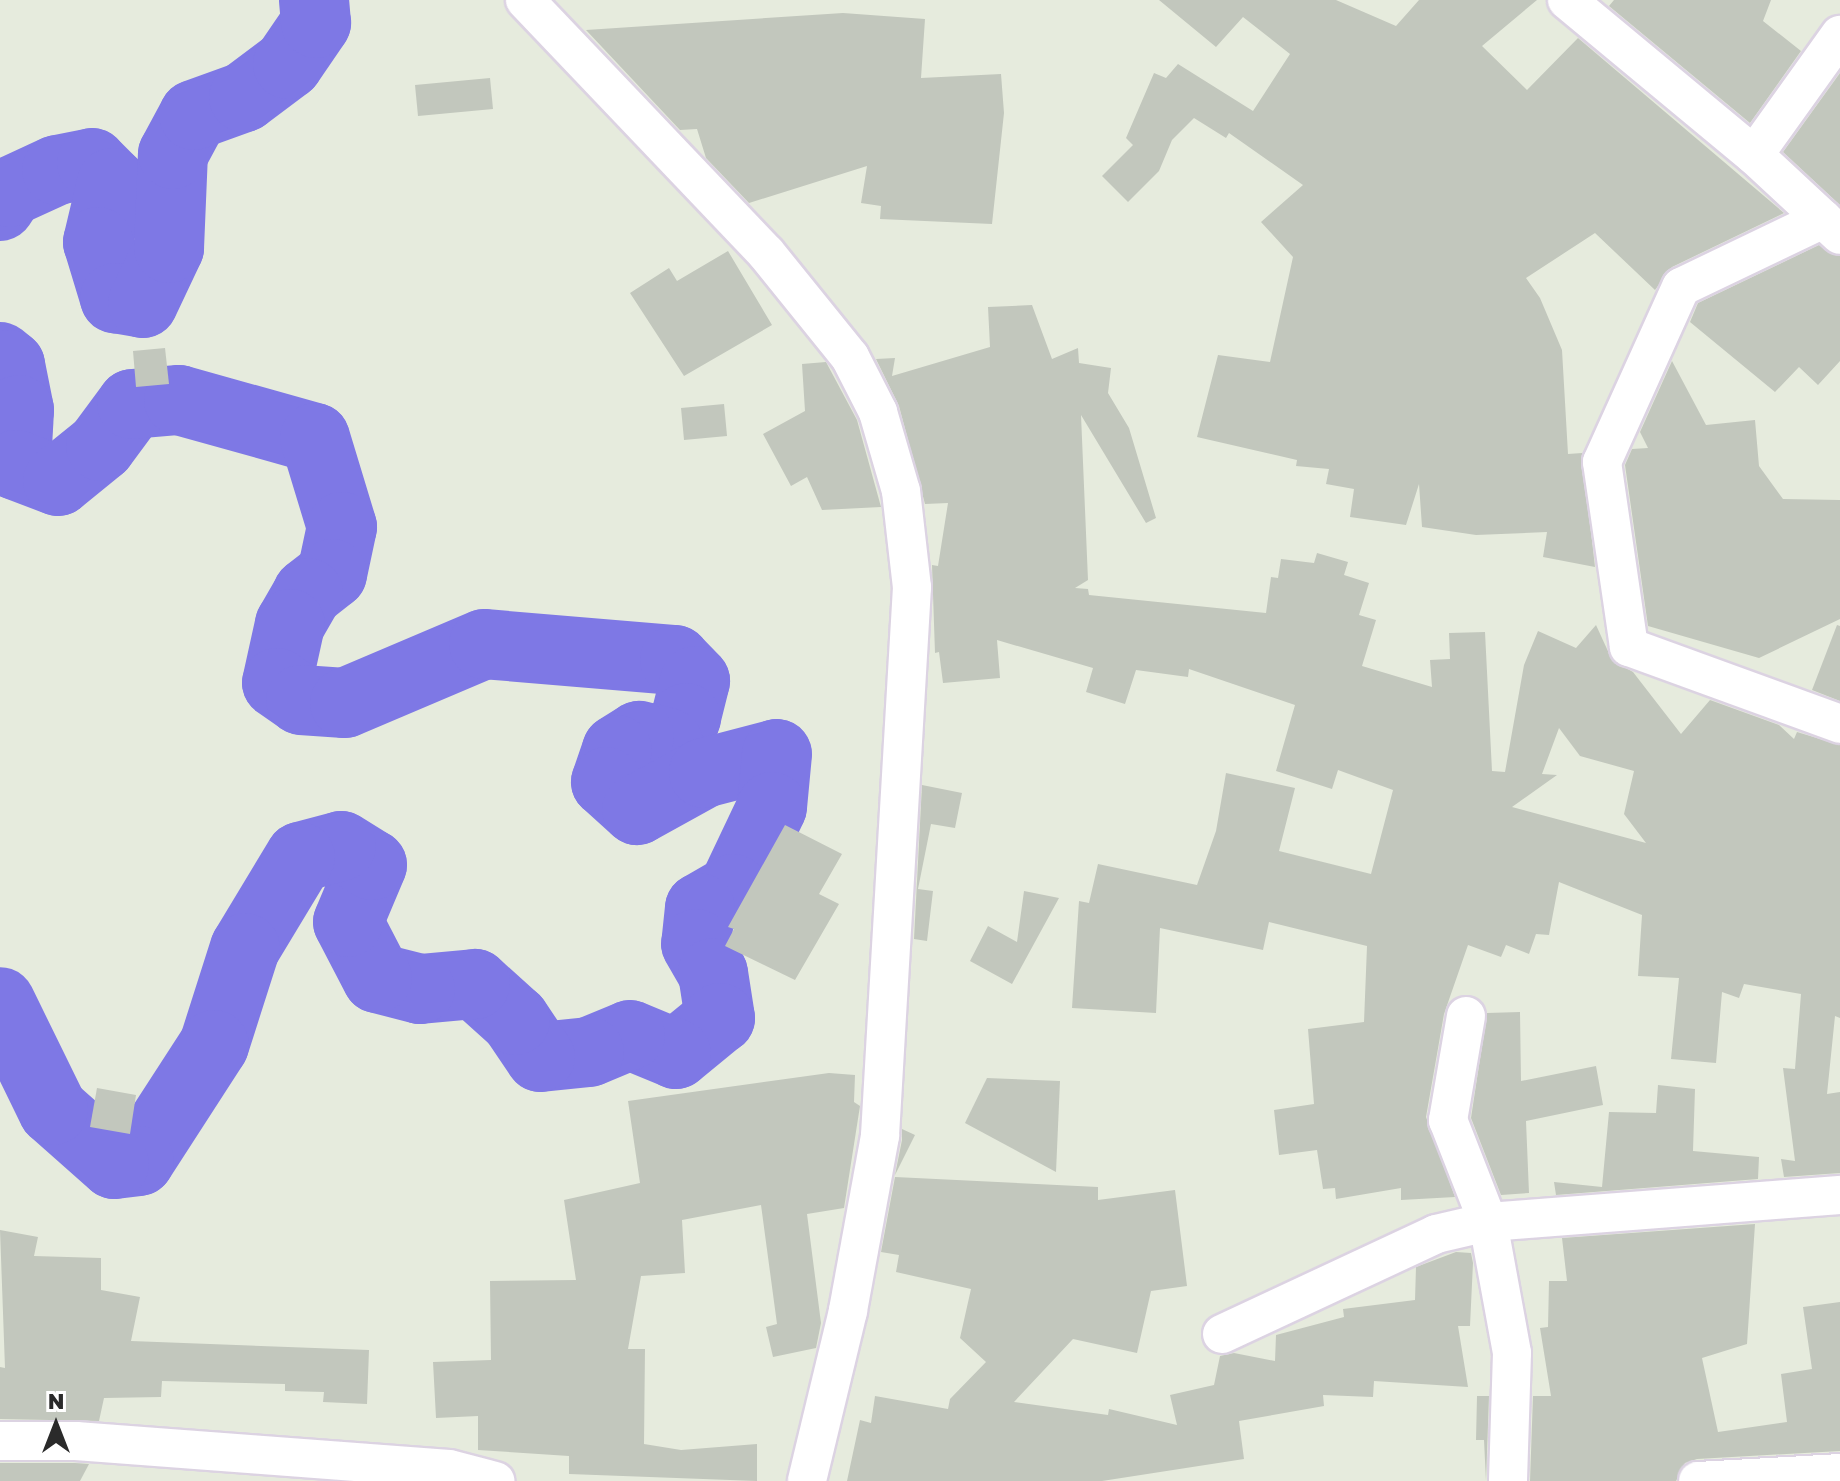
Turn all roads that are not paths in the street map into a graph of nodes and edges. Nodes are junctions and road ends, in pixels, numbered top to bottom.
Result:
1 (525, 0) edge
2 (1567, 0) edge
3 (1840, 35) edge
4 (1754, 155) junction
5 (1831, 227) edge
6 (1840, 724) edge
7 (1466, 1016) dead end
8 (1840, 1195) edge
9 (1488, 1222) junction
10 (1222, 1334) dead end
11 (0, 1441) edge
12 (1840, 1473) edge
13 (487, 1480) edge
14 (807, 1481) edge
15 (1508, 1481) edge
16 (1698, 1481) edge

1 - 14 street
2 - 4 street
3 - 4 street
4 - 5 street
5 - 6 street
7 - 9 street
8 - 9 street
9 - 10 street
9 - 15 street
11 - 13 street
12 - 16 street

